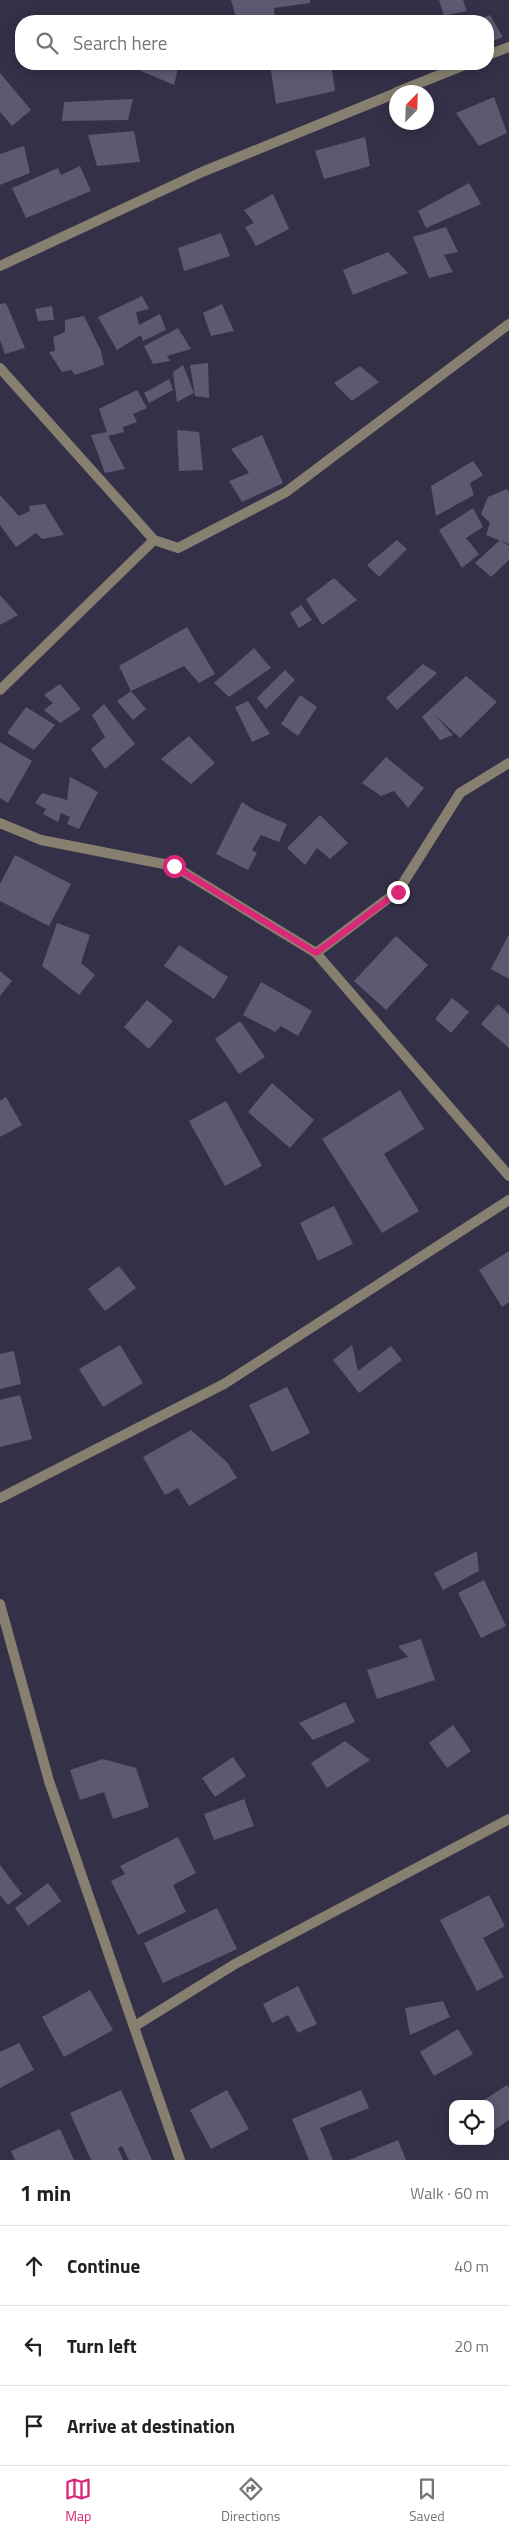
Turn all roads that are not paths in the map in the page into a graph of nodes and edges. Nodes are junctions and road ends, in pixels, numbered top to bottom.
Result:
1 (509, 46) edge
2 (494, 52) edge
3 (452, 70) edge
4 (414, 85) edge
5 (389, 95) edge
6 (0, 266) edge
7 (509, 324) edge
8 (0, 368) edge
9 (154, 540) junction
10 (0, 690) edge
11 (509, 763) edge
12 (0, 823) edge
13 (316, 953) junction
14 (509, 1176) edge
15 (509, 1200) edge
16 (0, 1498) edge
17 (0, 1604) edge
18 (509, 1819) edge
19 (135, 2026) junction
20 (180, 2160) edge

1 - 2 street
3 - 4 street
5 - 6 street
7 - 9 street
8 - 9 street
9 - 10 street
11 - 13 street
12 - 13 street
13 - 14 street
15 - 16 street
17 - 19 street
18 - 19 street
19 - 20 street

